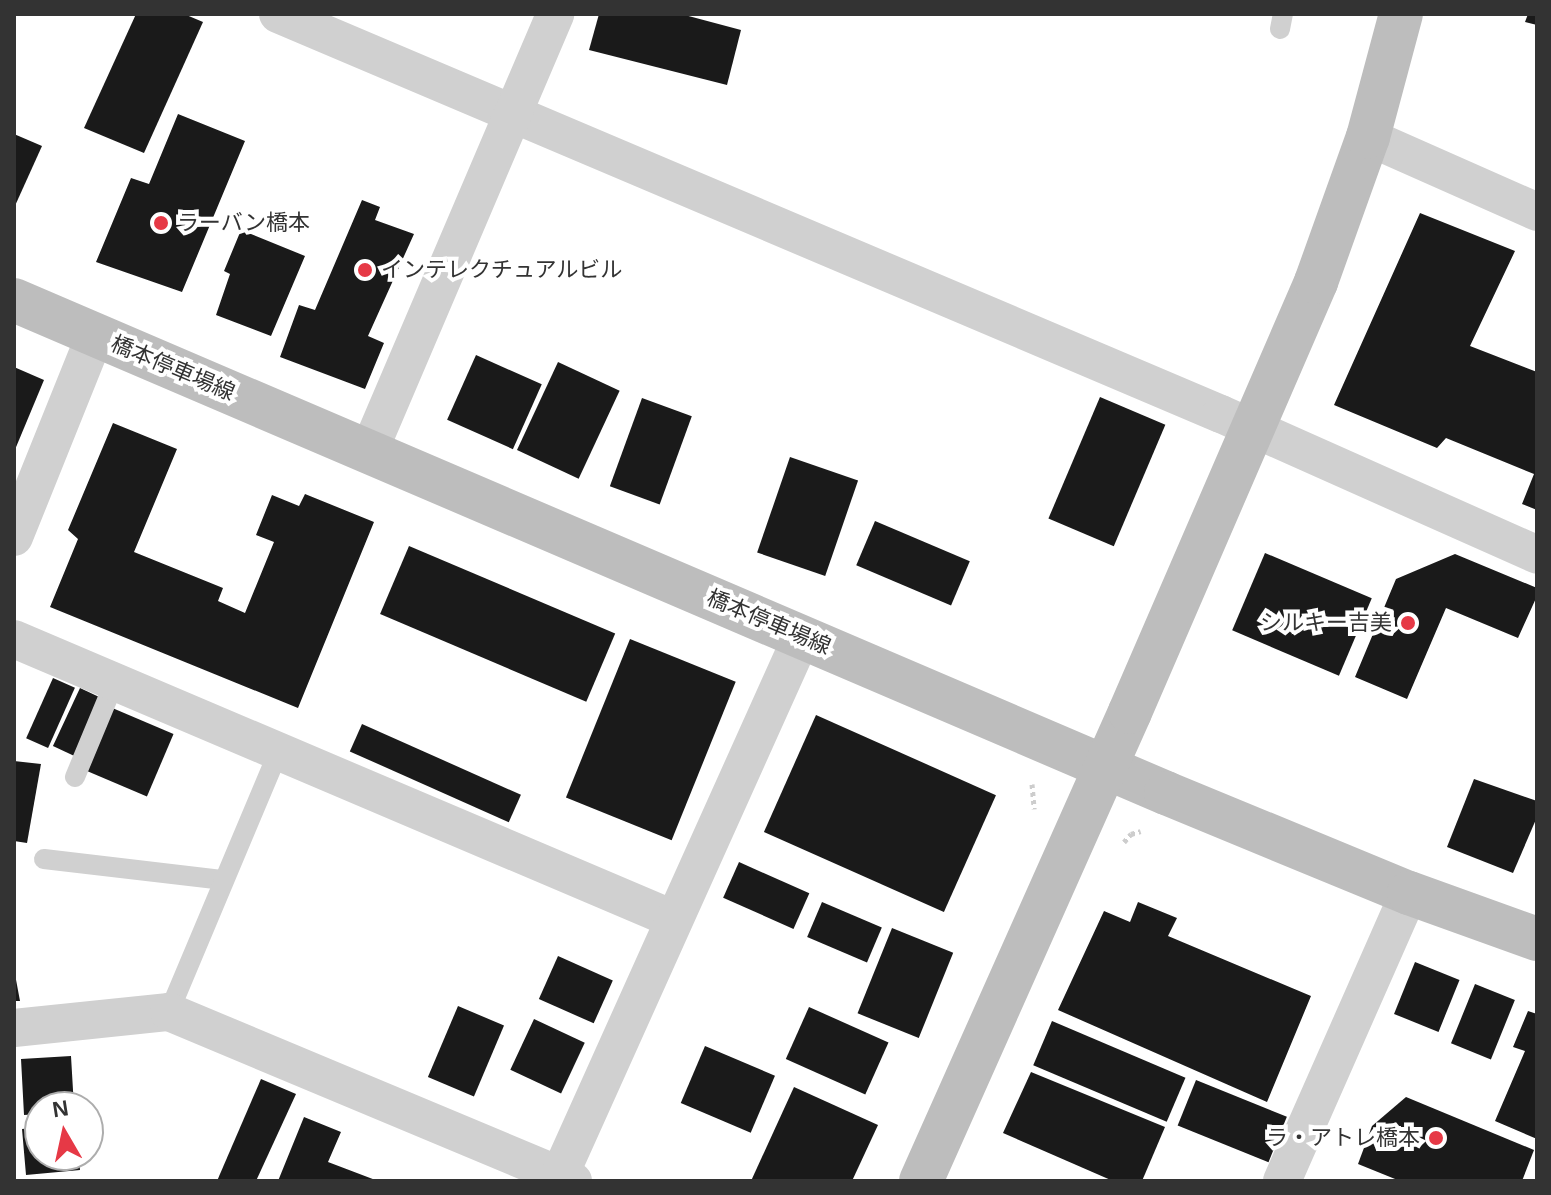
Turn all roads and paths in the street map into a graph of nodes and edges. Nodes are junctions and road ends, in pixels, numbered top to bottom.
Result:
1 (278, 14) edge
2 (555, 14) edge
3 (1401, 14) edge
4 (513, 114) junction
5 (1368, 137) junction
6 (1537, 212) edge
7 (14, 300) edge
8 (95, 335) junction
9 (1253, 428) junction
10 (369, 451) junction
11 (14, 537) edge
12 (1537, 555) edge
13 (802, 636) junction
14 (14, 639) edge
15 (115, 681) junction
16 (279, 750) junction
17 (1106, 767) junction
18 (75, 777) dead end
19 (1150, 831) dead end
20 (1119, 851) dead end
21 (44, 859) dead end
22 (224, 880) junction
23 (1409, 893) junction
24 (673, 919) junction
25 (1537, 939) edge
26 (169, 1012) junction
27 (14, 1028) edge
28 (563, 1179) edge
29 (921, 1181) edge
30 (1282, 1181) edge

1 - 4 street
2 - 4 street
3 - 5 main road
4 - 9 street
4 - 10 street
5 - 6 street
5 - 9 main road
7 - 8 main road, 橋本停車場線
8 - 10 main road, 橋本停車場線
8 - 11 street
9 - 12 street
9 - 17 main road
10 - 13 main road, 橋本停車場線
13 - 17 main road, 橋本停車場線
13 - 24 street
14 - 15 street
15 - 16 street
15 - 18 lane
16 - 22 lane
16 - 24 street
17 - 23 main road, 橋本停車場線
17 - 29 main road
19 - 20 path
21 - 22 lane
22 - 26 lane
23 - 25 main road, 橋本停車場線
23 - 30 street
24 - 28 street
26 - 27 street
26 - 28 street

